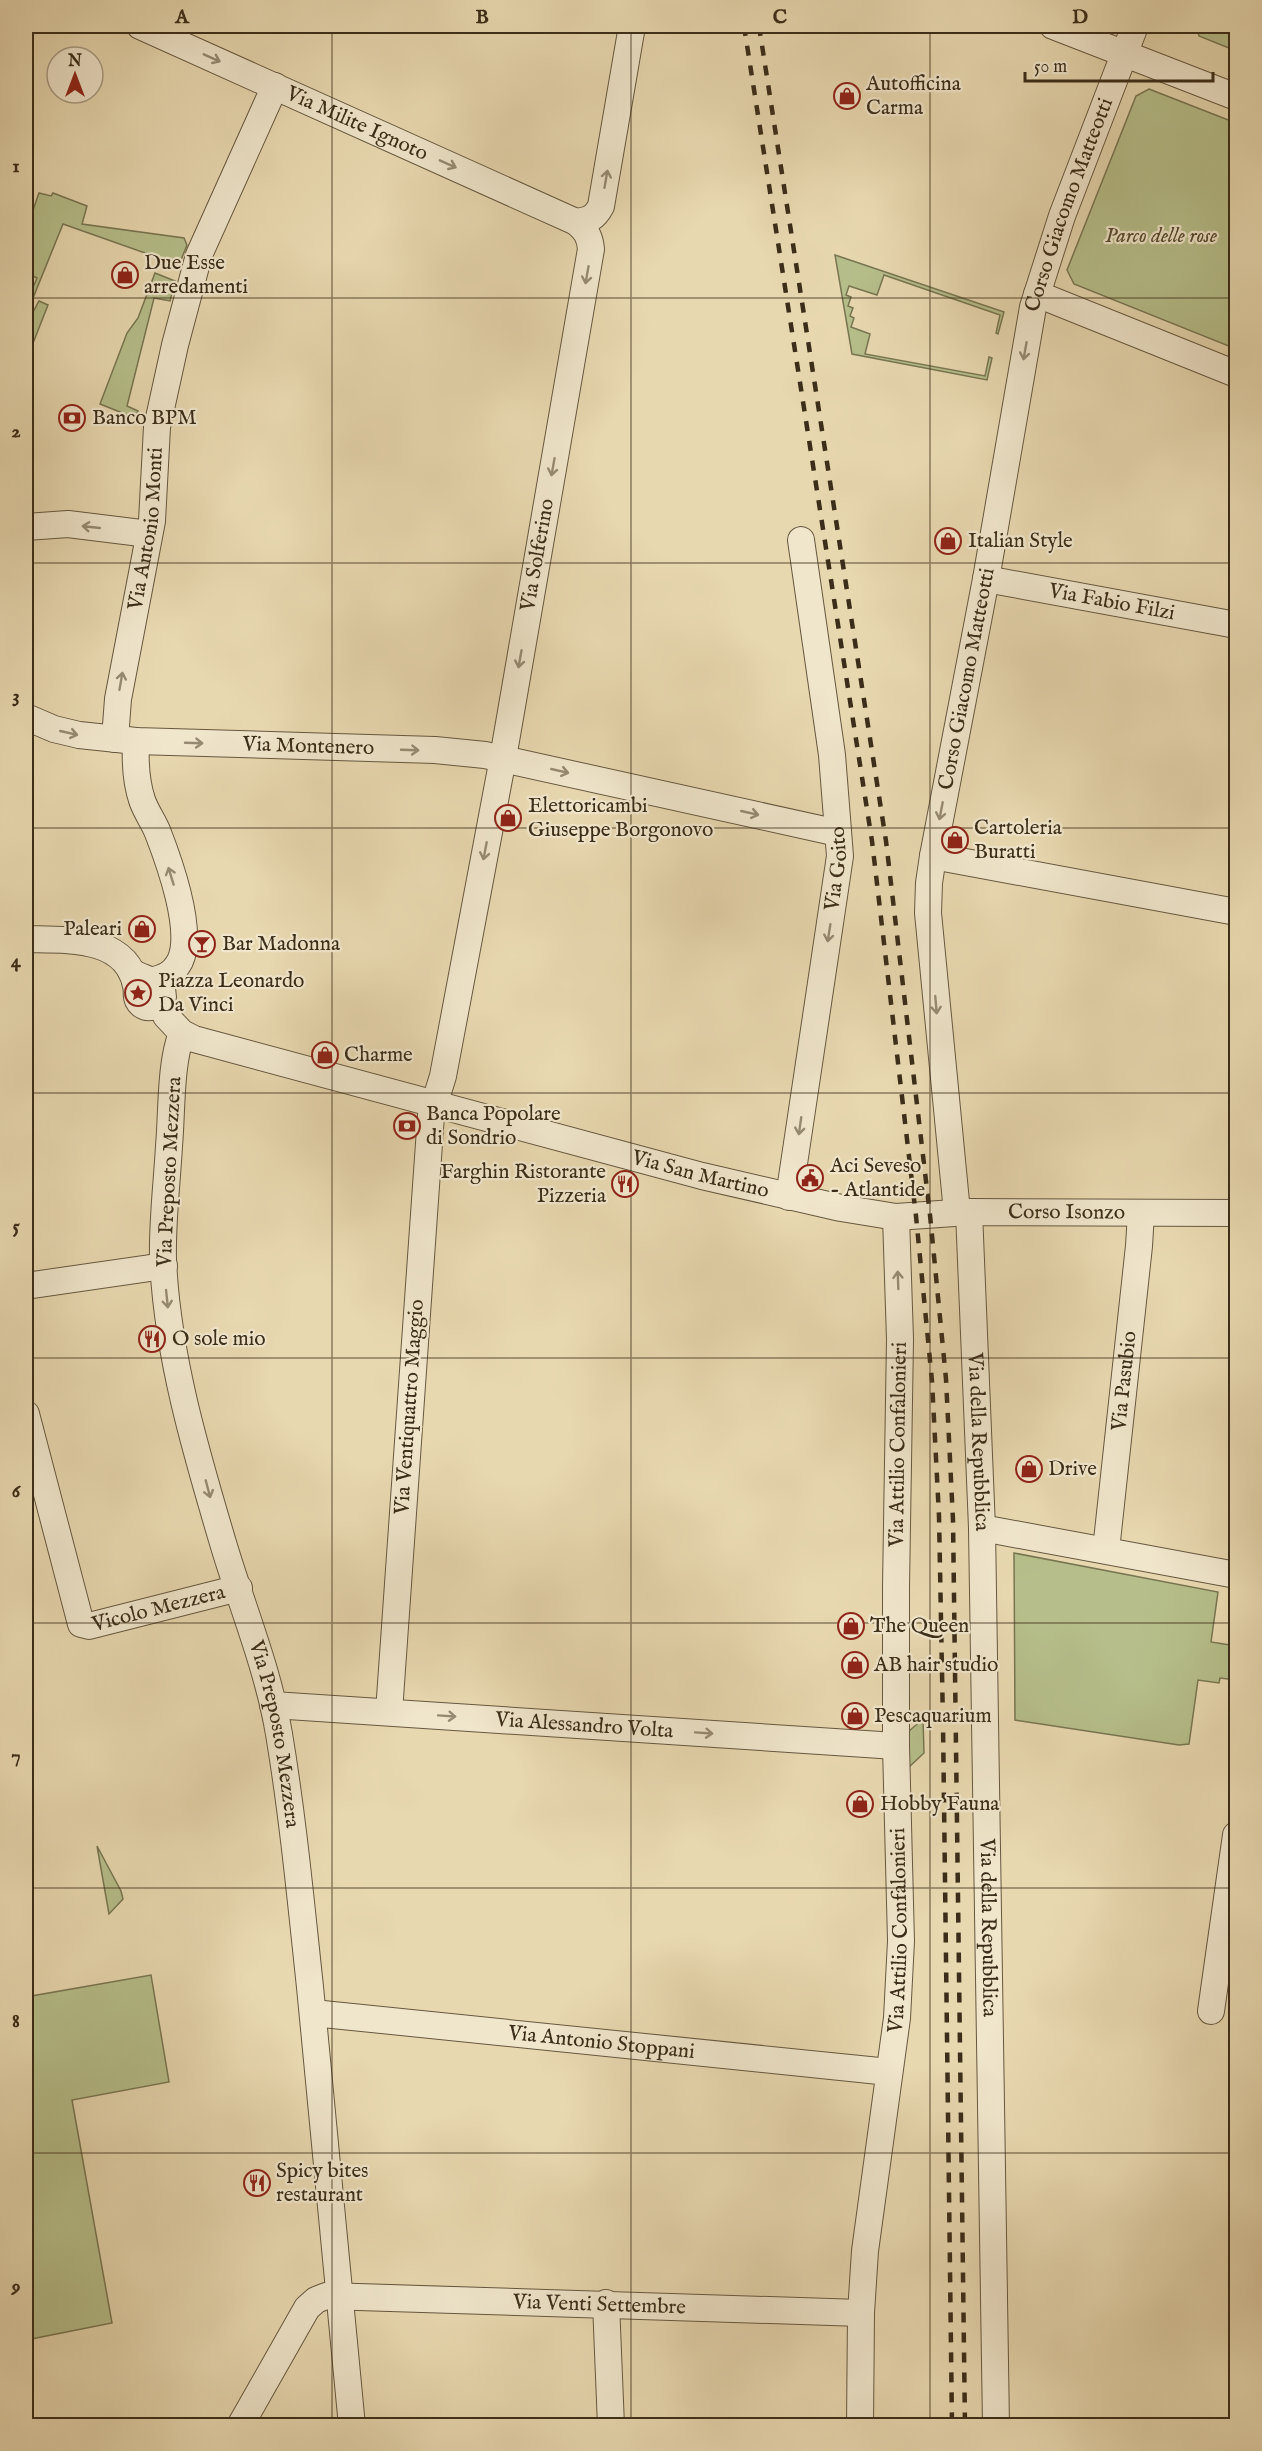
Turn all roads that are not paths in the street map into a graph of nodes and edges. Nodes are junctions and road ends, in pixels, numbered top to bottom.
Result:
1 (140, 26) edge
2 (632, 26) edge
3 (1053, 26) edge
4 (1135, 26) edge
5 (191, 36) edge
6 (1124, 54) junction
7 (275, 86) junction
8 (1236, 97) edge
9 (576, 222) junction
10 (1037, 294) junction
11 (1236, 374) edge
12 (26, 527) edge
13 (149, 534) junction
14 (801, 540) dead end
15 (986, 579) junction
16 (1236, 625) edge
17 (26, 717) edge
18 (126, 740) junction
19 (503, 758) junction
20 (838, 833) junction
21 (933, 856) junction
22 (1236, 912) edge
23 (26, 939) edge
24 (161, 1010) junction
25 (434, 1103) junction
26 (789, 1197) junction
27 (963, 1212) junction
28 (1140, 1213) junction
29 (1236, 1213) edge
30 (896, 1217) junction
31 (164, 1266) junction
32 (26, 1286) edge
33 (26, 1414) edge
34 (982, 1528) junction
35 (1106, 1550) junction
36 (1236, 1575) edge
37 (239, 1588) junction
38 (273, 1705) junction
39 (388, 1712) junction
40 (896, 1746) junction
41 (1236, 1835) edge
42 (1211, 2011) dead end
43 (313, 2013) junction
44 (889, 2072) junction
45 (339, 2295) junction
46 (606, 2303) junction
47 (861, 2313) junction
48 (240, 2426) edge
49 (352, 2426) edge
50 (611, 2426) edge
51 (860, 2426) edge
52 (996, 2426) edge

1 - 5 street, Via Milite Ignoto
9 -> 2 street
3 - 6 street
4 - 6 street, Corso Giacomo Matteotti
5 -> 7 street, Via Milite Ignoto
6 - 8 street
6 - 10 street, Corso Giacomo Matteotti
7 -> 9 street, Via Milite Ignoto
7 - 13 street, Via Antonio Monti
9 -> 19 street, Via Solferino
10 - 11 street
10 -> 15 street, Corso Giacomo Matteotti
13 -> 12 street
18 -> 13 street, Via Antonio Monti
14 - 20 street, Via Goito
15 - 16 street, Via Fabio Filzi
15 -> 21 street, Corso Giacomo Matteotti
17 -> 18 street, Via Montenero
18 -> 19 street, Via Montenero
24 -> 18 street, Via Antonio Monti
19 -> 20 street, Via Montenero
19 -> 25 street, Via Solferino
20 -> 26 street, Via Goito
21 - 22 street
21 -> 27 street, Corso Giacomo Matteotti
23 - 24 street
24 - 25 street, Via San Martino
24 - 31 street, Via Preposto Mezzera
25 - 26 street, Via San Martino
25 - 39 street, Via Ventiquattro Maggio
26 - 30 street, Via San Martino
27 - 28 street, Corso Isonzo
27 - 30 street, Corso Isonzo
27 - 34 street, Via della Repubblica
28 - 29 street, Corso Isonzo
28 - 35 street, Via Pasubio
40 -> 30 street, Via Attilio Confalonieri
31 - 32 street
31 -> 37 street, Via Preposto Mezzera
33 - 37 street, Vicolo Mezzera
34 - 35 street
34 - 52 street, Via della Repubblica
35 - 36 street
37 - 38 street, Via Preposto Mezzera
38 - 39 street, Via Alessandro Volta
38 - 43 street, Via Preposto Mezzera
39 -> 40 street, Via Alessandro Volta
40 - 44 street, Via Attilio Confalonieri
41 - 42 street
43 - 44 street, Via Antonio Stoppani
43 - 45 street, Via Preposto Mezzera
44 - 47 street, Via Attilio Confalonieri
45 - 46 street, Via Venti Settembre
45 - 48 street
45 - 49 street, Via Preposto Mezzera
46 - 47 street, Via Venti Settembre
46 - 50 street
47 - 51 street, Via Attilio Confalonieri

